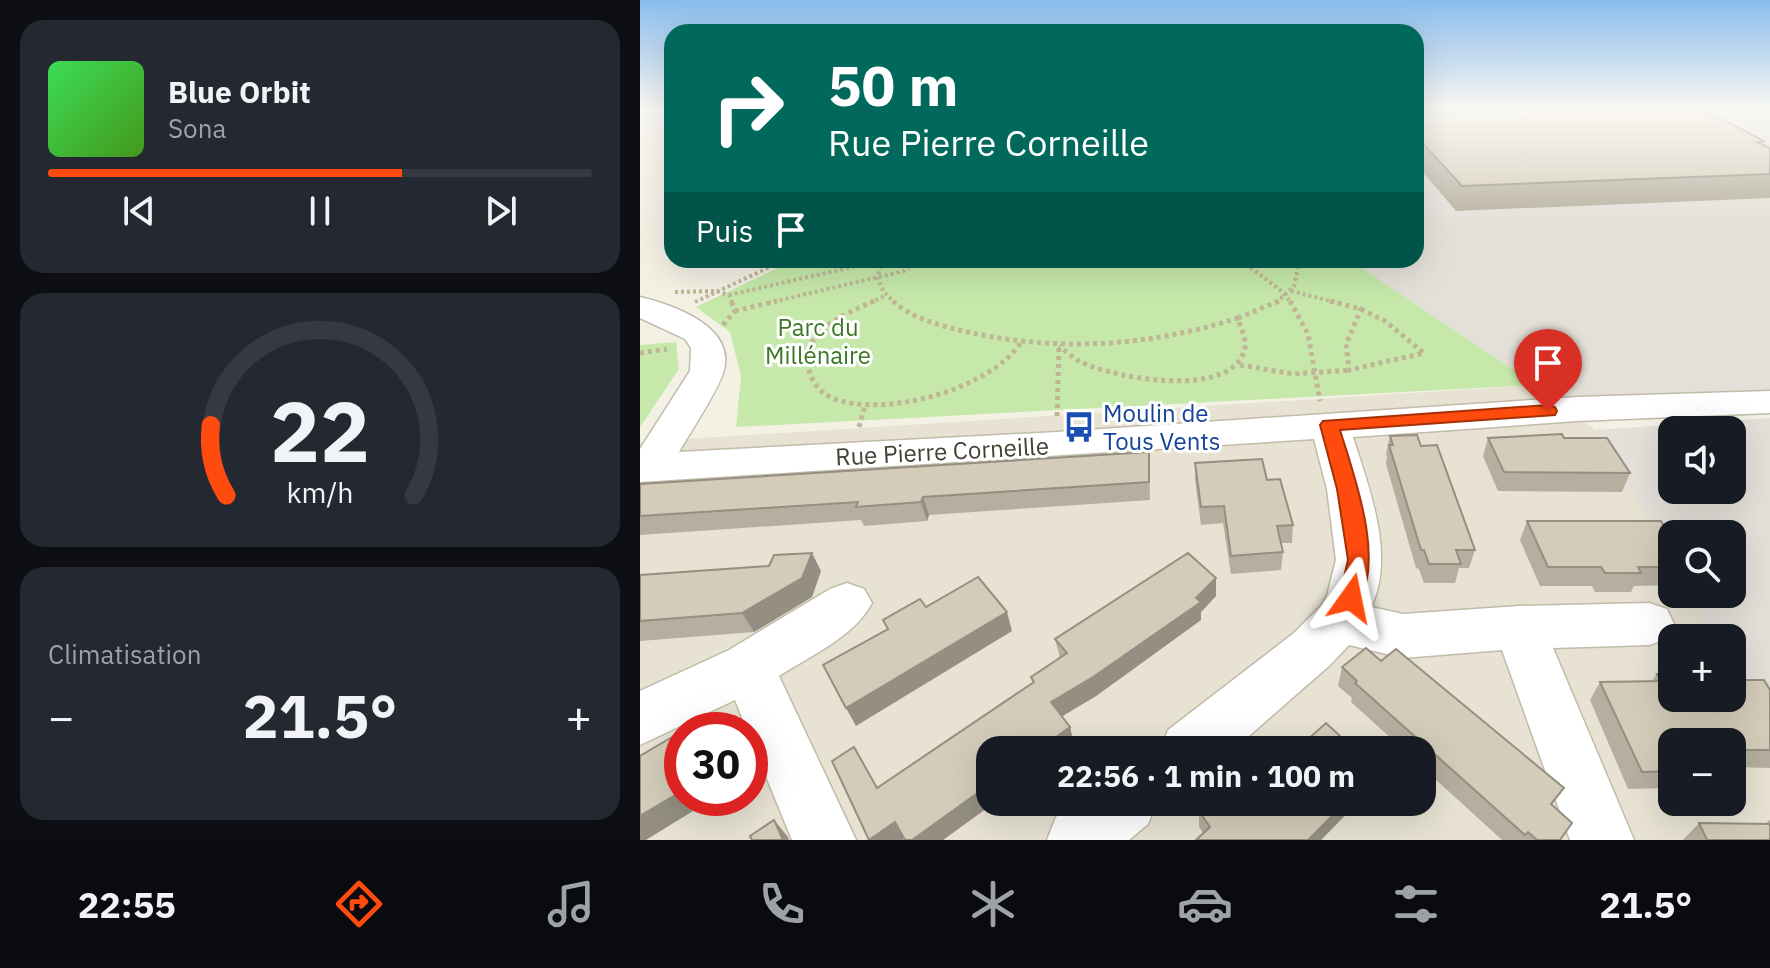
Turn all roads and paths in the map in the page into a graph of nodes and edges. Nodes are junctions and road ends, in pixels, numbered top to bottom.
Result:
1 (766, 268) edge
2 (848, 268) edge
3 (880, 268) edge
4 (908, 268) edge
5 (1251, 268) edge
6 (1299, 268) edge
7 (877, 278) junction
8 (1291, 291) junction
9 (729, 295) dead end
10 (885, 296) junction
11 (1287, 297) junction
12 (1361, 309) junction
13 (735, 311) dead end
14 (649, 317) edge
15 (1238, 318) junction
16 (1023, 341) junction
17 (1059, 346) junction
18 (1240, 365) junction
19 (1349, 370) junction
20 (1316, 375) junction
21 (1770, 402) edge
22 (1330, 425) junction
23 (1057, 445) junction
24 (643, 468) edge
25 (847, 603) dead end
26 (1339, 621) junction
27 (1649, 624) dead end
28 (1519, 627) junction
29 (748, 667) junction
30 (640, 719) edge
31 (1206, 736) edge
32 (1109, 816) edge
33 (824, 840) edge
34 (1079, 840) edge
35 (1602, 840) edge

1 - 14 path
2 - 9 path
3 - 7 path
4 - 7 path
5 - 11 path
6 - 8 path
7 - 10 path
7 - 13 path
8 - 11 path
8 - 12 path
10 - 16 path
10 - 16 path
11 - 15 path
11 - 20 path
12 - 19 path
12 - 19 path
14 - 24 street
15 - 17 path
15 - 18 path
16 - 17 path
17 - 18 path
17 - 23 path
18 - 20 path
19 - 20 path
20 - 22 path
21 - 22 street, Rue Pierre Corneille
22 - 23 street, Rue Pierre Corneille
22 - 26 street
23 - 24 street, Rue Pierre Corneille
25 - 29 street
26 - 28 street
26 - 31 street
27 - 28 street
28 - 35 street
29 - 30 street
29 - 33 street
32 - 34 street

